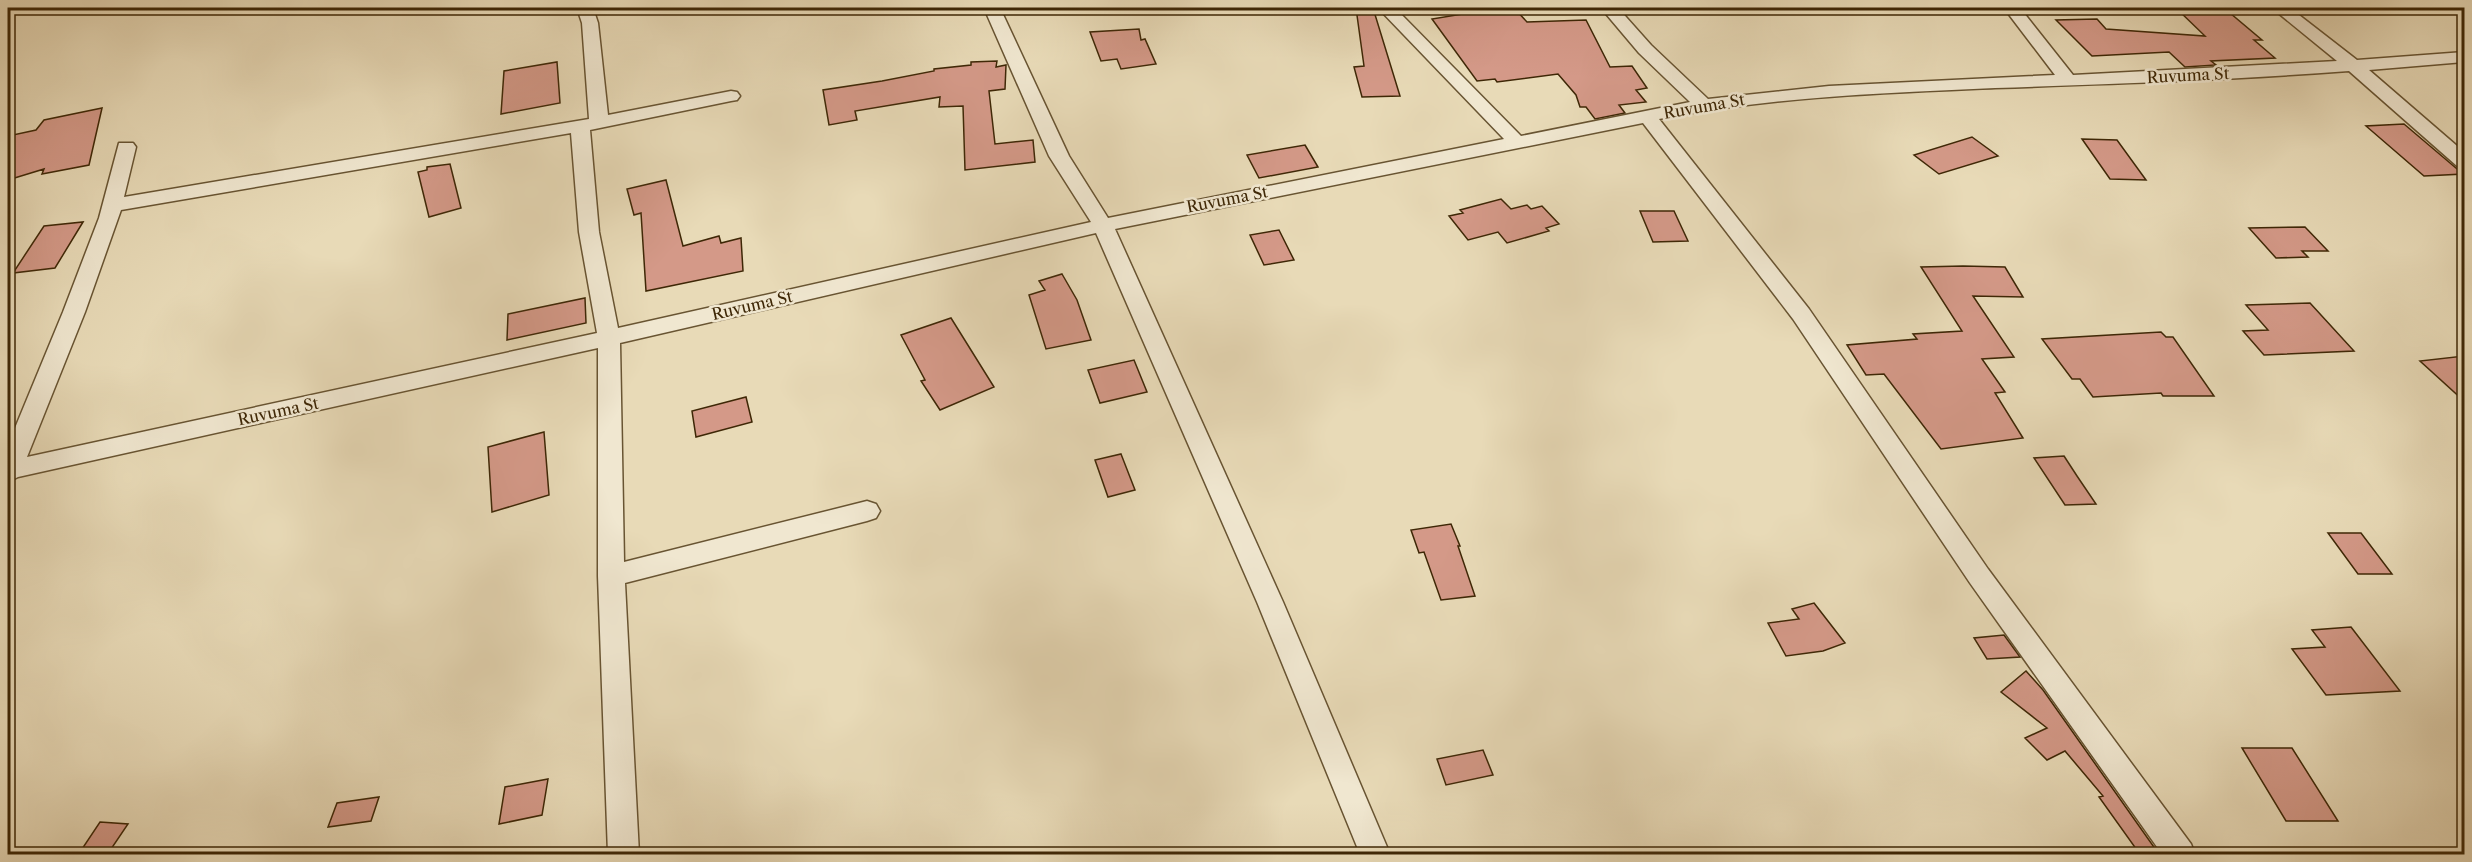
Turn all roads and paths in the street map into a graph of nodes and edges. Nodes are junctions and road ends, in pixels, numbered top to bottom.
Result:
1 (585, 8) edge
2 (992, 8) edge
3 (1386, 8) edge
4 (1609, 8) edge
5 (2012, 8) edge
6 (2280, 8) edge
7 (2464, 57) edge
8 (2353, 65) junction
9 (2068, 80) junction
10 (731, 96) dead end
11 (1704, 105) junction
12 (1647, 116) junction
13 (590, 124) junction
14 (1516, 141) junction
15 (126, 147) dead end
16 (2464, 162) edge
17 (112, 205) junction
18 (1103, 225) junction
19 (609, 338) junction
20 (8, 471) edge
21 (867, 511) dead end
22 (611, 576) junction
23 (623, 855) edge
24 (1375, 855) edge
25 (2180, 855) edge

1 - 13 street
2 - 18 street
3 - 14 street
4 - 11 street
5 - 9 street
6 - 8 street
7 - 8 street, Ruvuma St
8 - 9 street, Ruvuma St
8 - 16 street
9 - 11 street, Ruvuma St
10 - 13 street
11 - 12 street, Ruvuma St
12 - 14 street, Ruvuma St
12 - 25 street
13 - 17 street
13 - 19 street
14 - 18 street, Ruvuma St
15 - 17 street
17 - 20 street
18 - 19 street, Ruvuma St
18 - 24 street
19 - 20 street, Ruvuma St
19 - 22 street
21 - 22 street
22 - 23 street

